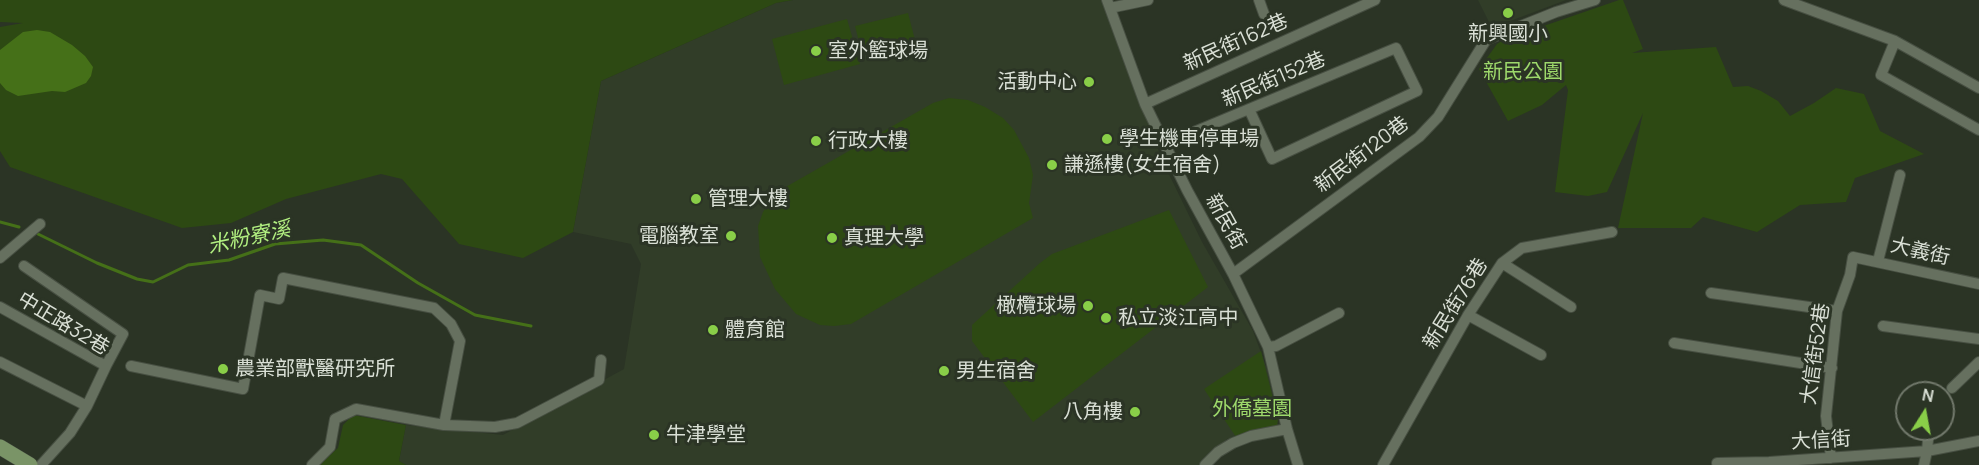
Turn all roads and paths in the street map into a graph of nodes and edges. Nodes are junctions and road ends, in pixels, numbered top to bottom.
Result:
1 (1148, 0) edge
2 (1259, 0) edge
3 (1375, 0) edge
4 (1595, 0) edge
5 (1786, 0) edge
6 (1109, 4) edge
7 (1264, 14) dead end
8 (1895, 41) junction
9 (1979, 88) edge
10 (1145, 104) junction
11 (1249, 109) junction
12 (1979, 129) edge
13 (1165, 144) junction
14 (1900, 175) dead end
15 (40, 224) dead end
16 (1612, 232) dead end
17 (1853, 257) joint
18 (0, 258) edge
19 (1878, 261) junction
20 (1502, 263) junction
21 (24, 266) dead end
22 (1233, 274) junction
23 (1979, 284) edge
24 (1711, 293) dead end
25 (0, 307) edge
26 (1571, 307) dead end
27 (1837, 311) junction
28 (1339, 313) dead end
29 (1468, 315) junction
30 (1883, 326) dead end
31 (1979, 339) edge
32 (1674, 342) dead end
33 (1268, 347) junction
34 (1541, 354) dead end
35 (601, 360) dead end
36 (0, 362) edge
37 (1979, 362) edge
38 (106, 366) junction
39 (131, 366) dead end
40 (1832, 368) junction
41 (1955, 385) edge
42 (87, 406) junction
43 (444, 425) junction
44 (1287, 429) junction
45 (1928, 441) edge
46 (1979, 441) edge
47 (0, 447) edge
48 (1927, 452) junction
49 (1832, 458) junction
50 (1717, 463) dead end
51 (1769, 463) edge
52 (30, 465) edge
53 (41, 465) edge
54 (312, 465) edge
55 (1205, 465) edge
56 (1298, 465) edge
57 (1383, 465) edge
58 (1924, 465) edge

1 - 6 street
2 - 7 street
3 - 10 street, 新民街162巷
4 - 22 street, 新民街120巷
5 - 8 street
6 - 10 street, 新民街
8 - 9 street
8 - 12 street
10 - 13 street, 新民街
11 - 11 street, 新民街152巷
11 - 13 street, 新民街152巷
13 - 22 street, 新民街
14 - 19 street
15 - 18 street
16 - 20 street, 新民街76巷
17 - 19 street, 大義街
17 - 27 street, 大信街52巷
19 - 23 street, 大義街
20 - 26 street
20 - 29 street, 新民街76巷
21 - 38 street
22 - 33 street, 新民街
24 - 27 street
25 - 38 street, 中正路32巷
27 - 40 street, 大信街52巷
28 - 33 street
29 - 34 street
29 - 57 street, 新民街76巷
30 - 31 street
32 - 40 street
33 - 44 street, 新民街
35 - 43 street
36 - 42 street
37 - 41 street
38 - 42 street, 中正路32巷
39 - 43 street
40 - 49 street, 大信街52巷
42 - 53 street, 中正路32巷
43 - 54 street
44 - 55 street
44 - 56 street, 新民街
45 - 48 street
46 - 48 street, 大信街
47 - 52 main road
48 - 49 street, 大信街
48 - 58 street
49 - 51 street, 大信街
50 - 51 street, 大信街

